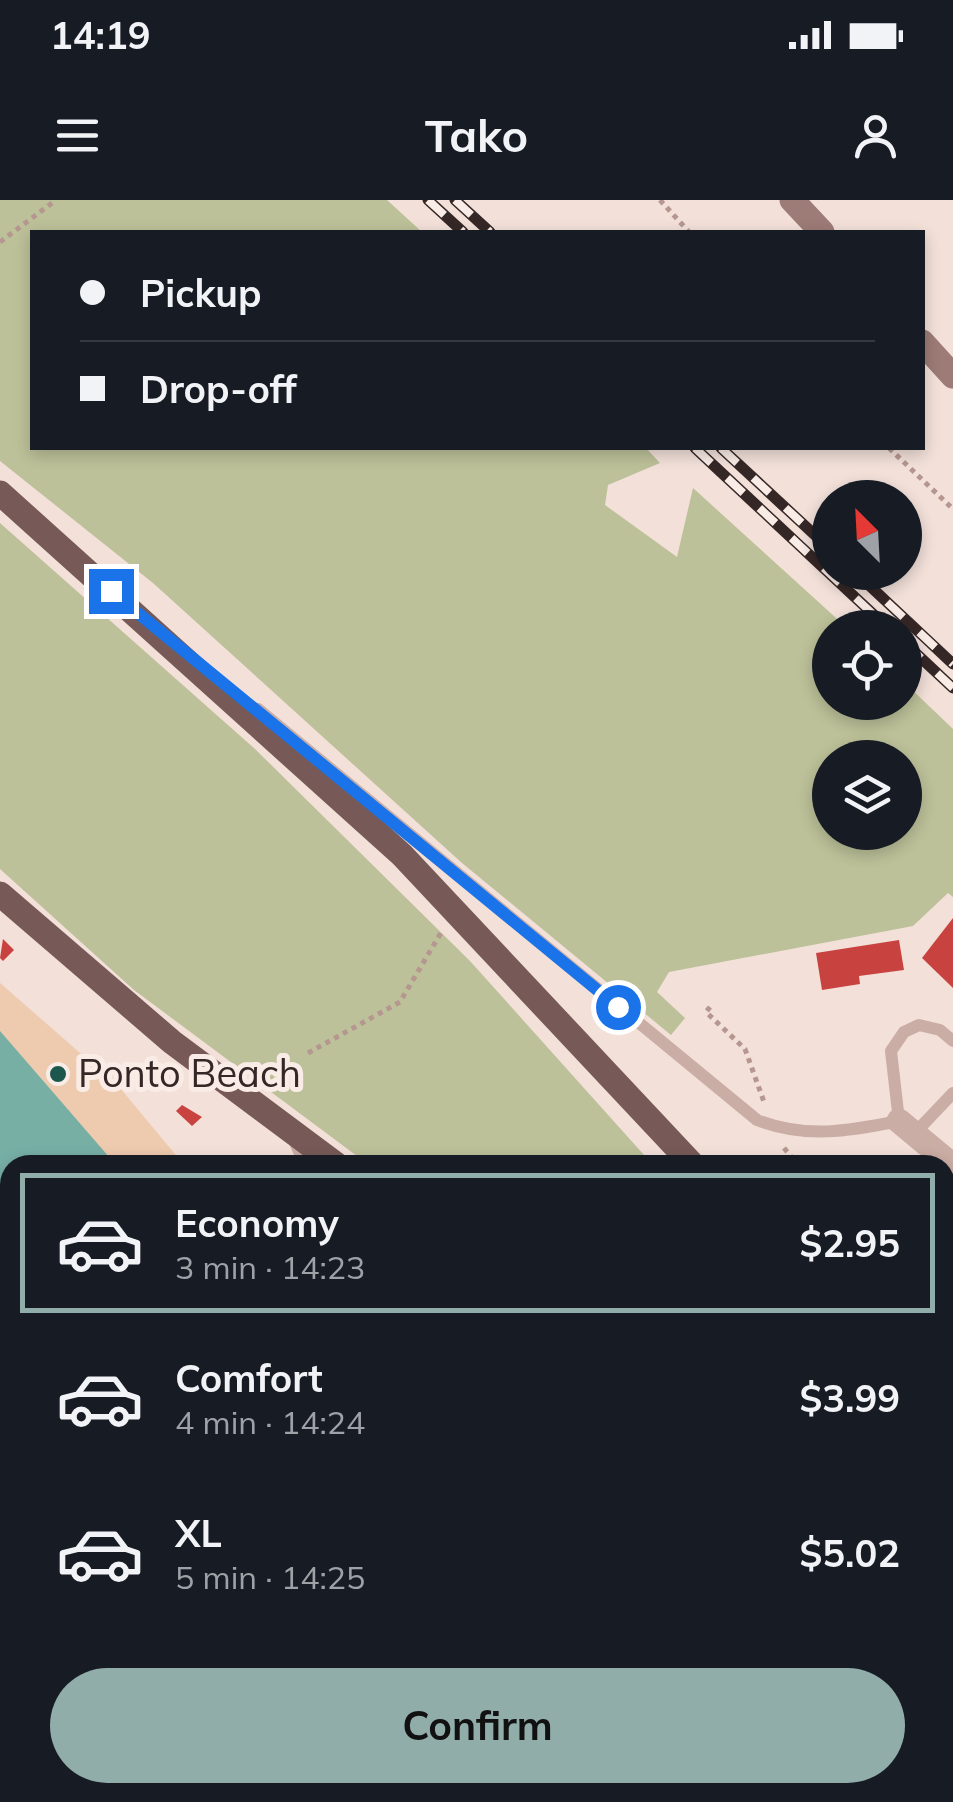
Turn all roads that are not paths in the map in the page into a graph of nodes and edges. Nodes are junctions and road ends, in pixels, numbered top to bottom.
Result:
1 (805, 204) edge
2 (821, 230) edge
3 (925, 345) edge
4 (953, 376) edge
5 (0, 493) edge
6 (81, 566) junction
7 (0, 894) edge
8 (953, 1041) edge
9 (953, 1093) edge
10 (907, 1127) junction
11 (288, 1129) junction
12 (301, 1155) edge
13 (323, 1155) edge
14 (684, 1155) edge
15 (940, 1155) edge

1 - 2 street
3 - 4 street
5 - 6 main road
6 - 10 lane
6 - 14 main road
7 - 11 main road
8 - 10 lane
9 - 10 lane
10 - 15 street
11 - 12 lane
11 - 13 main road

